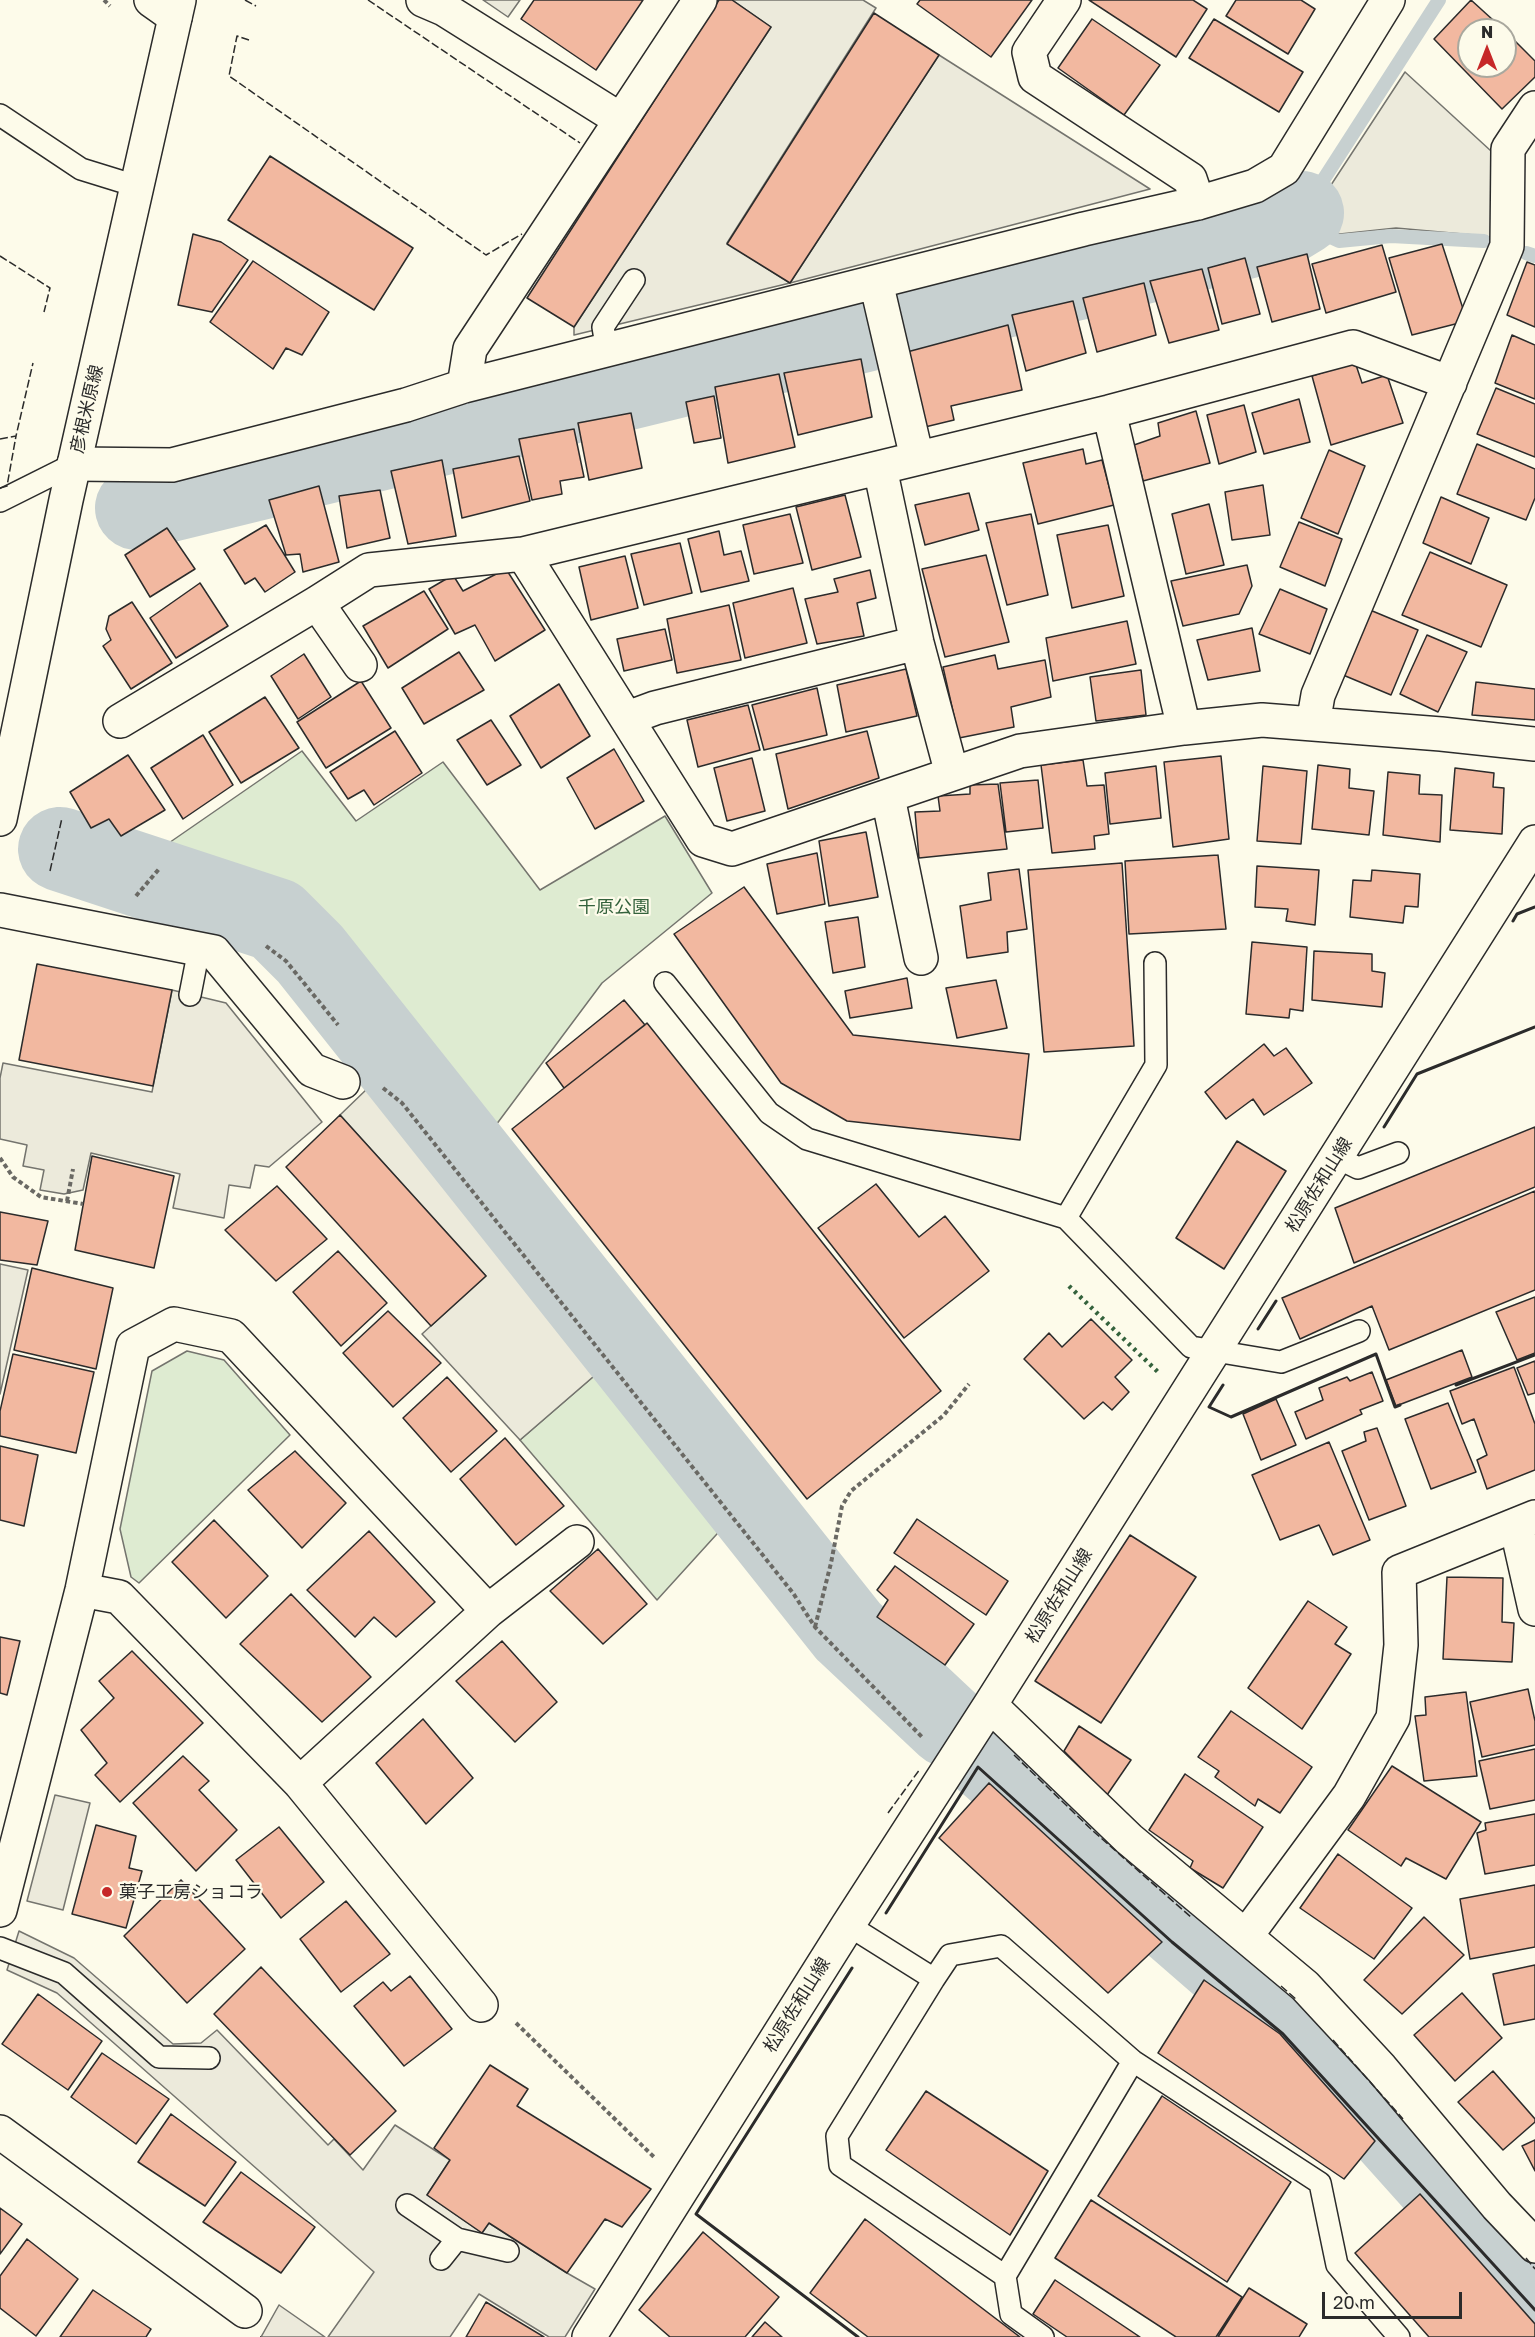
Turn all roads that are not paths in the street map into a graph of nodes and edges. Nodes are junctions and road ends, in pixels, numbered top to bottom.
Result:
1 (700, 0) edge
2 (1064, 0) edge
3 (1388, 0) edge
4 (439, 3) edge
5 (168, 6) edge
6 (1535, 108) edge
7 (0, 115) edge
8 (621, 120) junction
9 (136, 186) junction
10 (1198, 203) junction
11 (634, 280) dead end
12 (882, 308) junction
13 (607, 351) junction
14 (1450, 382) junction
15 (464, 386) junction
16 (1109, 412) junction
17 (917, 458) junction
18 (74, 464) junction
19 (880, 468) junction
20 (0, 501) edge
21 (523, 554) junction
22 (317, 603) junction
23 (917, 643) junction
24 (360, 665) dead end
25 (628, 718) junction
26 (120, 721) dead end
27 (1313, 724) junction
28 (1184, 728) junction
29 (1535, 744) edge
30 (952, 774) junction
31 (888, 797) junction
32 (0, 819) edge
33 (1533, 851) edge
34 (0, 910) edge
35 (199, 949) junction
36 (921, 957) dead end
37 (1155, 963) dead end
38 (665, 983) dead end
39 (190, 994) dead end
40 (343, 1082) road end
41 (1398, 1153) dead end
42 (1336, 1157) junction
43 (1066, 1218) junction
44 (1359, 1331) dead end
45 (1214, 1350) junction
46 (1526, 1521) edge
47 (577, 1542) dead end
48 (82, 1590) junction
49 (1535, 1609) edge
50 (488, 1611) junction
51 (990, 1705) junction
52 (300, 1783) junction
53 (5, 1872) edge
54 (0, 1910) edge
55 (848, 1925) junction
56 (1246, 1936) junction
57 (0, 1948) edge
58 (934, 1979) junction
59 (481, 2005) road end
60 (208, 2058) dead end
61 (1132, 2061) junction
62 (0, 2132) edge
63 (407, 2205) dead end
64 (457, 2240) junction
65 (1535, 2246) edge
66 (508, 2251) dead end
67 (441, 2259) dead end
68 (1005, 2276) junction
69 (245, 2310) dead end
70 (600, 2332) edge
71 (1043, 2337) edge
72 (1399, 2337) edge

1 - 8 street
2 - 10 street
3 - 10 street
4 - 8 street
5 - 9 street, 彦根米原線
6 - 14 street
7 - 9 lane
8 - 15 street
9 - 18 street, 彦根米原線
10 - 12 street
11 - 13 lane
12 - 13 street
12 - 17 street
13 - 15 street
14 - 16 street
14 - 27 street
15 - 18 street
16 - 17 street
16 - 28 street
17 - 19 street
18 - 20 lane
18 - 32 street, 彦根米原線
19 - 21 street
19 - 23 street
21 - 22 street
21 - 25 street
22 - 24 street
22 - 26 street
23 - 25 street
23 - 30 street
25 - 31 street
27 - 28 street
27 - 29 street
28 - 30 street
30 - 31 street
31 - 36 street
33 - 42 street, 松原佐和山線
34 - 35 street
35 - 39 lane
35 - 40 street
37 - 43 lane
38 - 43 lane
41 - 42 lane
42 - 45 street, 松原佐和山線
43 - 45 lane
44 - 45 lane
45 - 51 street, 松原佐和山線
46 - 49 street
46 - 56 street
47 - 50 street
48 - 50 street
48 - 52 street
48 - 53 street
50 - 52 street
51 - 55 street, 松原佐和山線
51 - 56 street
52 - 59 street
53 - 54 street
55 - 58 lane
55 - 70 street, 松原佐和山線
56 - 65 street
57 - 60 lane
58 - 61 lane
58 - 68 lane
61 - 68 lane
61 - 72 lane
62 - 69 street
63 - 64 lane
64 - 66 lane
64 - 67 lane
68 - 71 lane

